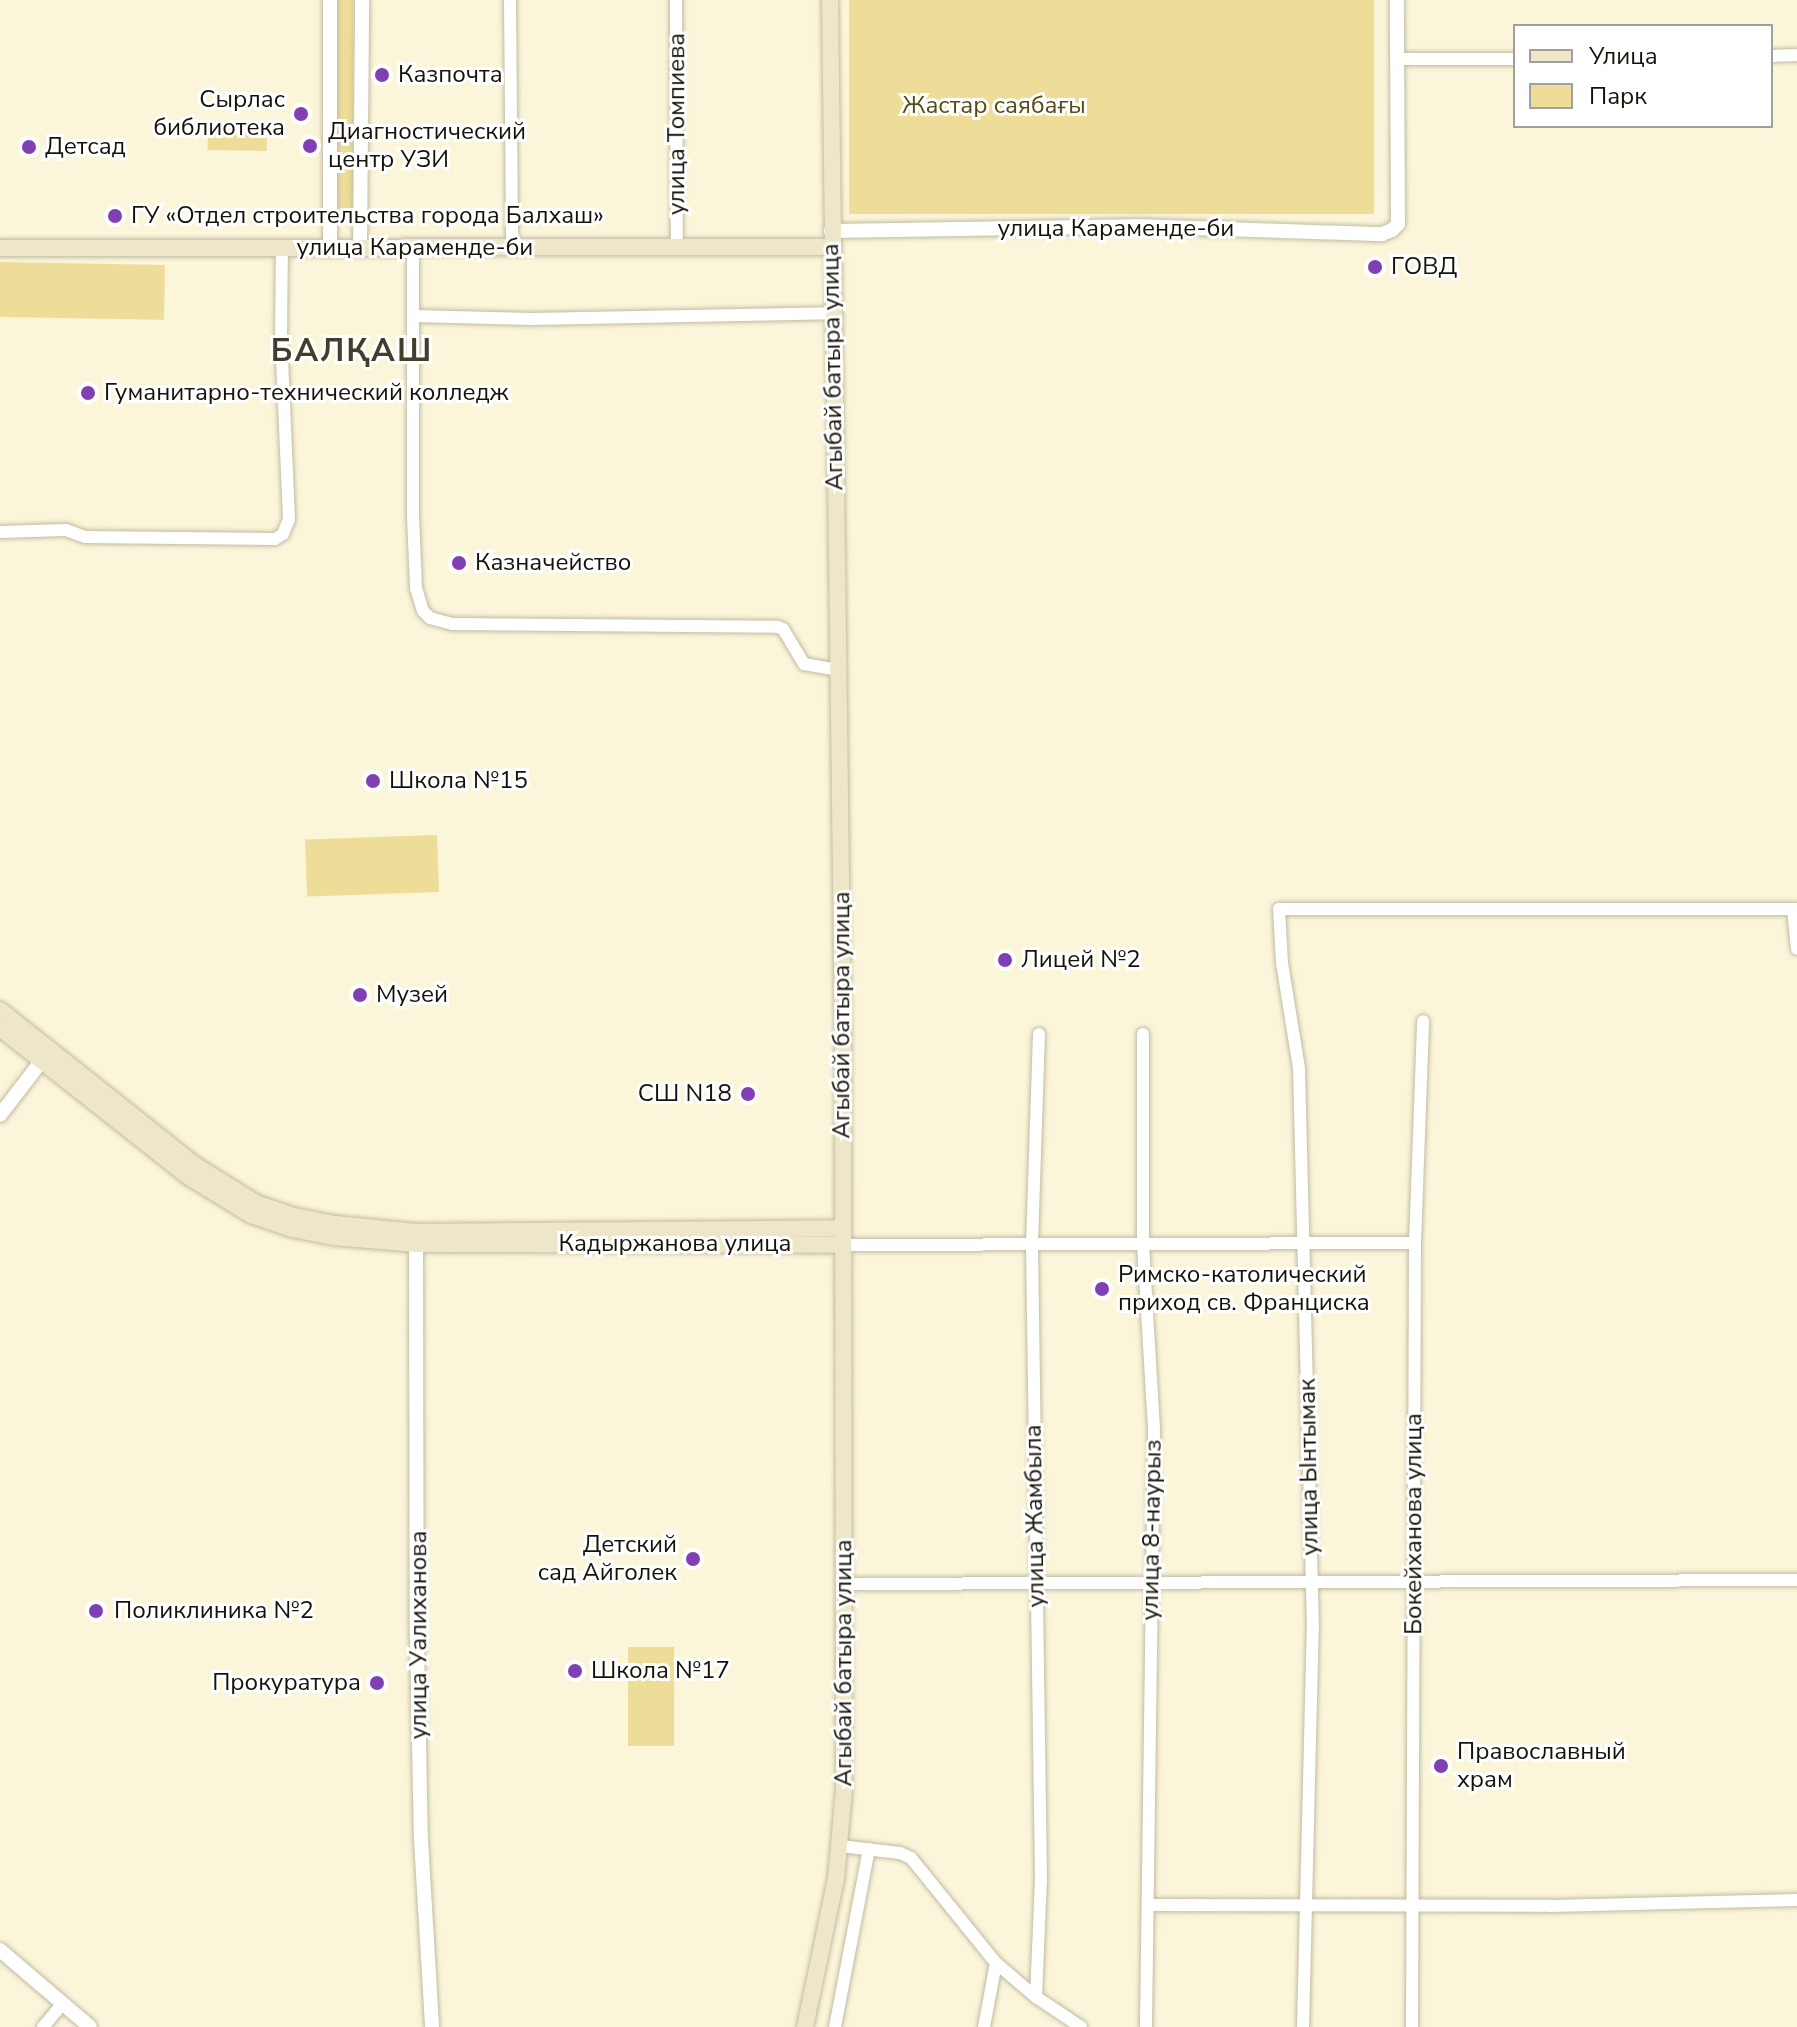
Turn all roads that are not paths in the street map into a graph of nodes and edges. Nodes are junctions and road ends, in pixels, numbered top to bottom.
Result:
1 (330, 0) edge
2 (362, 0) edge
3 (510, 0) edge
4 (676, 0) edge
5 (830, 0) edge
6 (1397, 0) edge
7 (1797, 55) edge
8 (1773, 56) edge
9 (1398, 59) junction
10 (1513, 59) edge
11 (831, 239) junction
12 (0, 248) edge
13 (282, 248) junction
14 (330, 248) junction
15 (360, 248) junction
16 (413, 248) junction
17 (512, 248) junction
18 (677, 248) junction
19 (832, 313) junction
20 (414, 316) junction
21 (0, 532) edge
22 (837, 670) junction
23 (1795, 909) edge
24 (1797, 949) edge
25 (0, 1010) edge
26 (1423, 1021) dead end
27 (0, 1028) edge
28 (1039, 1034) dead end
29 (1143, 1034) dead end
30 (45, 1056) junction
31 (0, 1115) edge
32 (841, 1236) junction
33 (416, 1238) junction
34 (1415, 1243) junction
35 (1032, 1244) junction
36 (1143, 1244) junction
37 (1304, 1244) junction
38 (1797, 1580) edge
39 (1415, 1582) junction
40 (1150, 1583) junction
41 (1312, 1583) junction
42 (845, 1584) junction
43 (1036, 1584) junction
44 (840, 1846) junction
45 (869, 1849) junction
46 (1797, 1900) edge
47 (1148, 1905) junction
48 (1308, 1905) junction
49 (1412, 1906) junction
50 (0, 1950) edge
51 (996, 1963) junction
52 (1036, 1997) junction
53 (63, 2003) junction
54 (43, 2027) edge
55 (90, 2027) edge
56 (432, 2027) edge
57 (805, 2027) edge
58 (835, 2027) edge
59 (984, 2027) edge
60 (1081, 2027) edge
61 (1146, 2027) edge
62 (1303, 2027) edge
63 (1412, 2027) edge

1 - 14 street
2 - 15 street
3 - 17 street
4 - 18 street, улица Томпиева
5 - 11 main road, Агыбай батыра улица
6 - 9 street
7 - 8 street
9 - 10 street
9 - 11 street, улица Караменде-би
11 - 18 main road, улица Караменде-би
11 - 19 main road, Агыбай батыра улица
12 - 13 main road, улица Караменде-би
13 - 14 main road, улица Караменде-би
13 - 21 street
14 - 15 main road, улица Караменде-би
15 - 16 main road, улица Караменде-би
16 - 17 main road, улица Караменде-би
16 - 20 street
17 - 18 main road, улица Караменде-би
19 - 20 street
19 - 22 main road, Агыбай батыра улица
20 - 22 street
22 - 32 main road, Агыбай батыра улица
23 - 24 street
23 - 37 street, улица Ынтымак
25 - 30 main road, Кадыржанова улица
26 - 34 street, Бокейханова улица
27 - 30 main road, Кадыржанова улица
28 - 35 street, улица Жамбыла
29 - 36 street, улица 8-наурыз
30 - 31 street
30 - 33 main road, Кадыржанова улица
32 - 33 main road, Кадыржанова улица
32 - 35 street, Кадыржанова улица
32 - 42 main road, Агыбай батыра улица
33 - 56 street, улица Уалиханова
34 - 37 street, Кадыржанова улица
34 - 39 street, Бокейханова улица
35 - 36 street, Кадыржанова улица
35 - 43 street, улица Жамбыла
36 - 37 street, Кадыржанова улица
36 - 40 street, улица 8-наурыз
37 - 41 street, улица Ынтымак
38 - 39 street
39 - 41 street
39 - 49 street, Бокейханова улица
40 - 41 street
40 - 43 street
40 - 47 street, улица 8-наурыз
41 - 48 street, улица Ынтымак
42 - 43 street
42 - 44 main road, Агыбай батыра улица
43 - 52 street, улица Жамбыла
44 - 45 street
44 - 57 main road, Агыбай батыра улица
45 - 51 street
45 - 58 street
46 - 49 street
47 - 48 street
47 - 61 street, улица 8-наурыз
48 - 49 street
48 - 62 street, улица Ынтымак
49 - 63 street, Бокейханова улица
50 - 53 street
51 - 52 street
51 - 59 street
52 - 60 street
53 - 54 street
53 - 55 street

